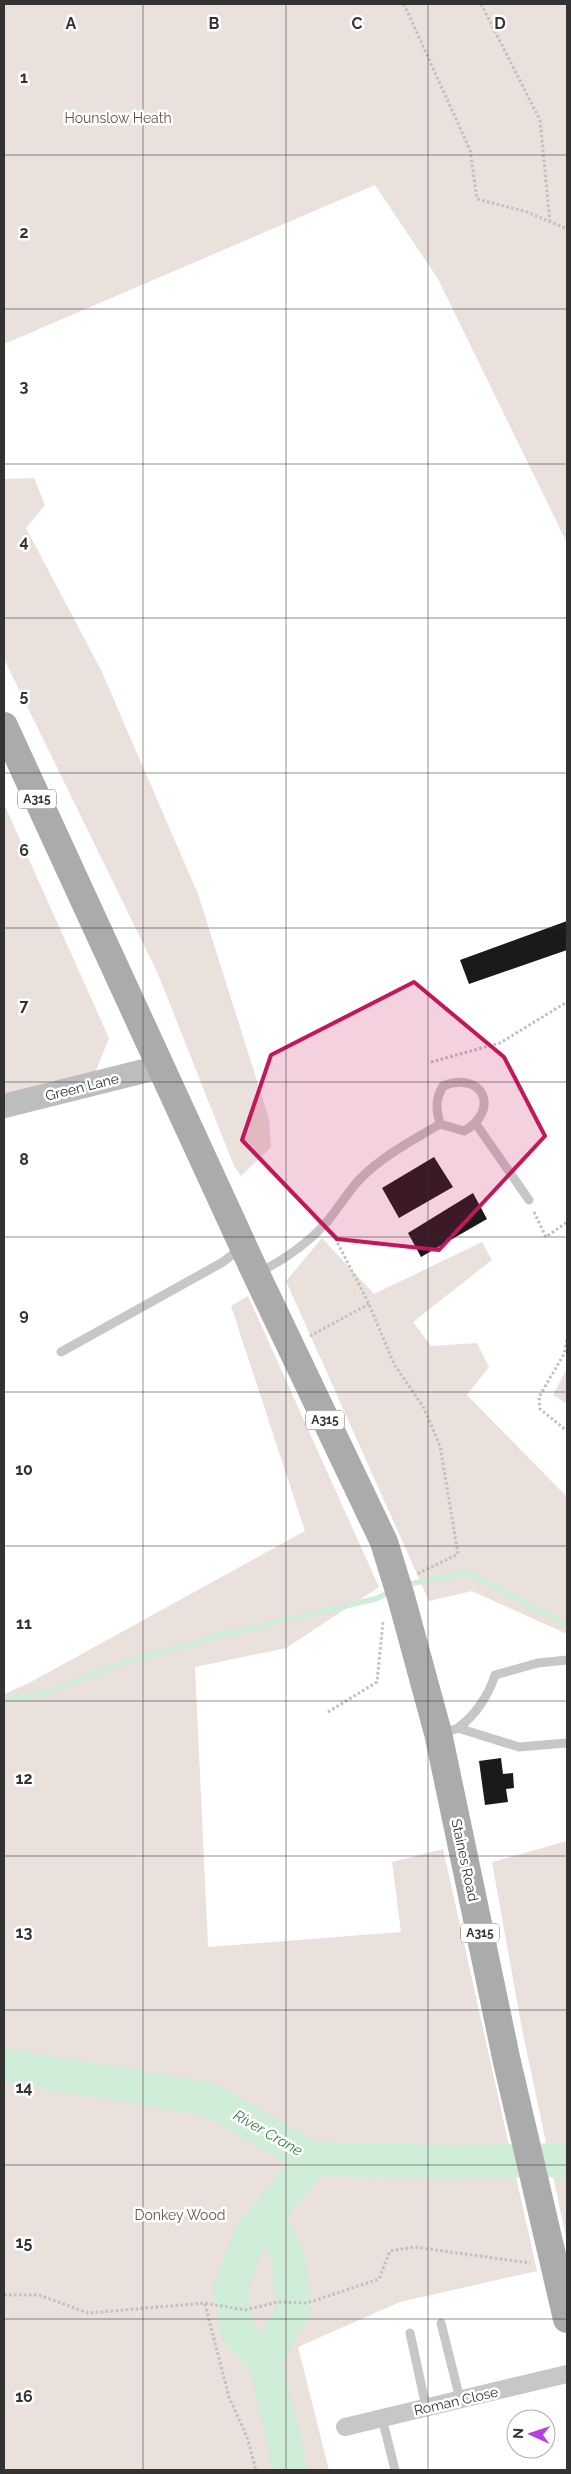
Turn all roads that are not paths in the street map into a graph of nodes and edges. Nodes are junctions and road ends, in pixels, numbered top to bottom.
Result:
1 (4, 726) edge
2 (160, 1067) junction
3 (4, 1106) edge
4 (440, 1124) junction
5 (476, 1124) junction
6 (529, 1200) road end
7 (243, 1246) junction
8 (256, 1274) junction
9 (61, 1352) dead end
10 (567, 1660) edge
11 (448, 1731) junction
12 (567, 1743) edge
13 (567, 2319) edge
14 (441, 2323) dead end
15 (410, 2333) dead end
16 (567, 2374) edge
17 (460, 2400) junction
18 (426, 2408) junction
19 (382, 2418) junction
20 (345, 2427) dead end
21 (395, 2470) edge

1 - 2 main road, A315
2 - 3 street, Green Lane
2 - 7 main road, A315
4 - 5 lane
4 - 5 lane
4 - 8 lane
5 - 6 lane
7 - 8 main road, A315
7 - 9 lane
8 - 11 main road, A315
10 - 11 lane
11 - 12 lane
11 - 13 main road, Staines Road / A315
14 - 17 lane
15 - 18 lane
16 - 17 street, Roman Close
17 - 18 street, Roman Close
18 - 19 street, Roman Close
19 - 20 street, Roman Close
19 - 21 lane

